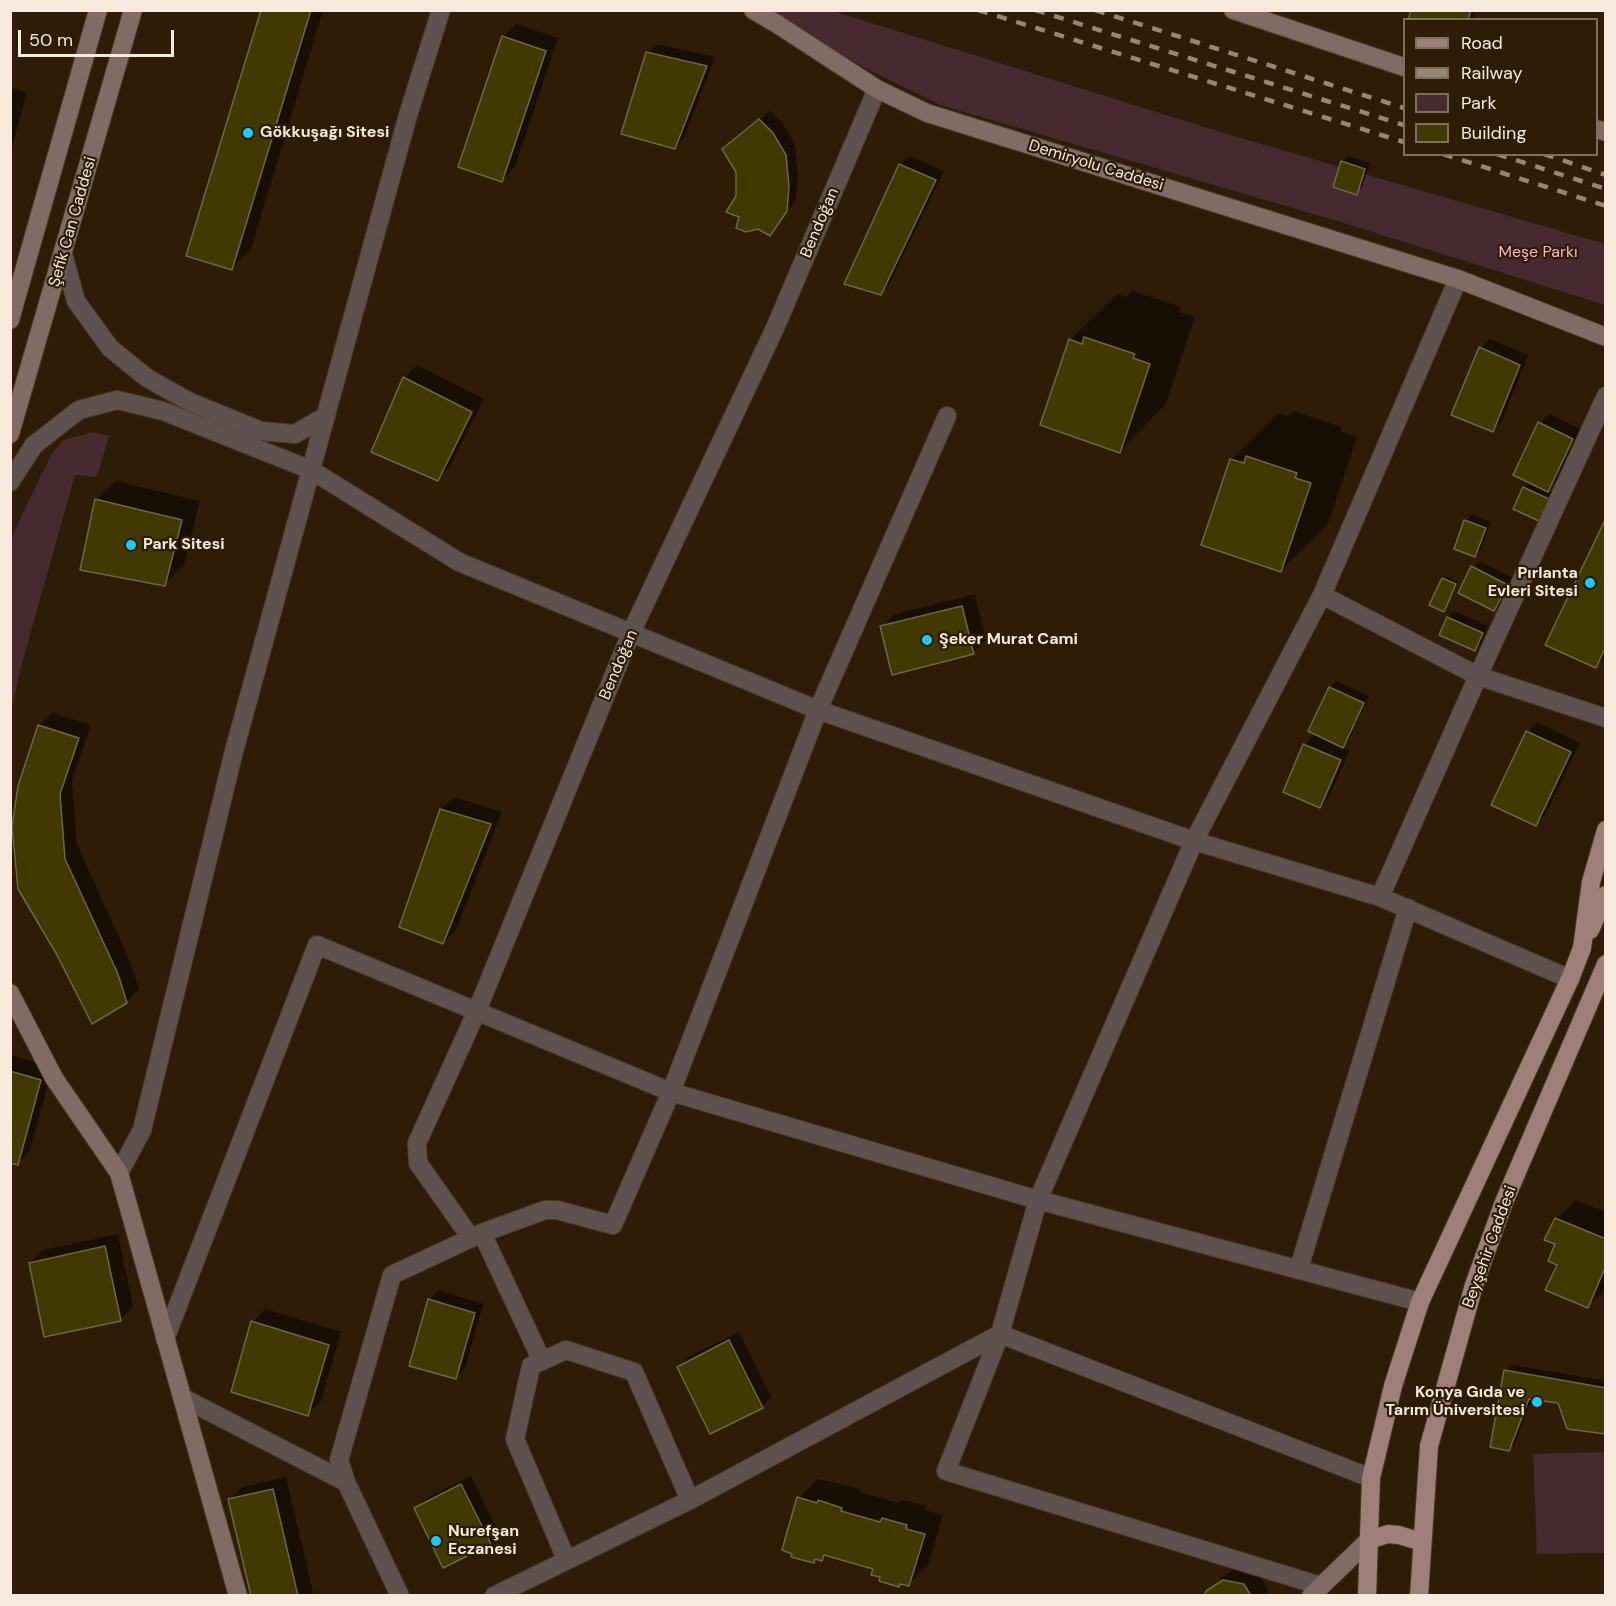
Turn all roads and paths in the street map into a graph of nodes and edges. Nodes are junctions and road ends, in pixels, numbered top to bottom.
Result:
1 (98, 10) edge
2 (133, 10) edge
3 (441, 10) edge
4 (753, 10) edge
5 (1233, 10) edge
6 (1403, 67) edge
7 (877, 89) junction
8 (63, 254) junction
9 (25, 273) junction
10 (1458, 279) junction
11 (10, 284) edge
12 (10, 320) edge
13 (1605, 337) edge
14 (1605, 396) edge
15 (326, 416) junction
16 (947, 416) dead end
17 (10, 434) edge
18 (274, 456) junction
19 (311, 470) junction
20 (10, 482) edge
21 (1322, 595) junction
22 (631, 633) junction
23 (1478, 676) junction
24 (818, 710) junction
25 (1605, 718) edge
26 (1605, 830) edge
27 (1194, 841) junction
28 (1605, 895) edge
29 (1380, 897) junction
30 (1408, 908) junction
31 (1582, 948) junction
32 (1605, 964) edge
33 (1570, 979) junction
34 (10, 993) edge
35 (476, 1013) junction
36 (671, 1092) junction
37 (119, 1173) junction
38 (1038, 1200) junction
39 (477, 1236) junction
40 (1299, 1268) junction
41 (1420, 1302) junction
42 (1000, 1334) junction
43 (165, 1339) junction
44 (542, 1361) junction
45 (183, 1398) junction
46 (1371, 1478) junction
47 (346, 1482) junction
48 (690, 1500) junction
49 (1369, 1540) junction
50 (1422, 1542) junction
51 (566, 1559) junction
52 (1316, 1591) edge
53 (238, 1596) edge
54 (400, 1596) edge
55 (494, 1596) edge
56 (1367, 1596) edge
57 (1419, 1596) edge

1 - 9 main road, Şefik Can Caddesi
2 - 8 main road, Şefik Can Caddesi
3 - 15 street
4 - 7 main road, Demiryolu Caddesi
5 - 6 main road
7 - 10 main road, Demiryolu Caddesi
7 - 22 street, Bendoğan
8 - 15 street
8 - 17 main road, Şefik Can Caddesi
9 - 11 main road
9 - 12 main road, Şefik Can Caddesi
10 - 13 main road, Demiryolu Caddesi
10 - 21 street
14 - 23 street
15 - 18 street
15 - 19 street
16 - 24 street
18 - 19 street
18 - 20 street
19 - 22 street
19 - 37 street
21 - 23 street
21 - 27 street
22 - 24 street
22 - 35 street, Bendoğan
23 - 25 street
23 - 29 street
24 - 27 street
24 - 36 street
26 - 31 main road
27 - 29 street
27 - 38 street
28 - 31 main road
29 - 30 street
30 - 33 street
30 - 40 street
31 - 33 main road
32 - 50 main road, Beyşehir Caddesi
33 - 41 main road
34 - 37 main road
35 - 36 street
35 - 39 street, Bendoğan
35 - 43 street
36 - 38 street
36 - 39 street
37 - 43 main road
38 - 40 street
38 - 42 street
39 - 44 street, Bendoğan
39 - 47 street
40 - 41 street
41 - 46 main road
42 - 46 street
42 - 48 street
42 - 52 street
43 - 45 main road
44 - 48 street
44 - 51 street
45 - 47 street
45 - 53 main road
46 - 49 main road
47 - 54 street
48 - 51 street
49 - 50 main road
49 - 52 main road
49 - 56 main road
50 - 57 main road, Beyşehir Caddesi
51 - 55 street

